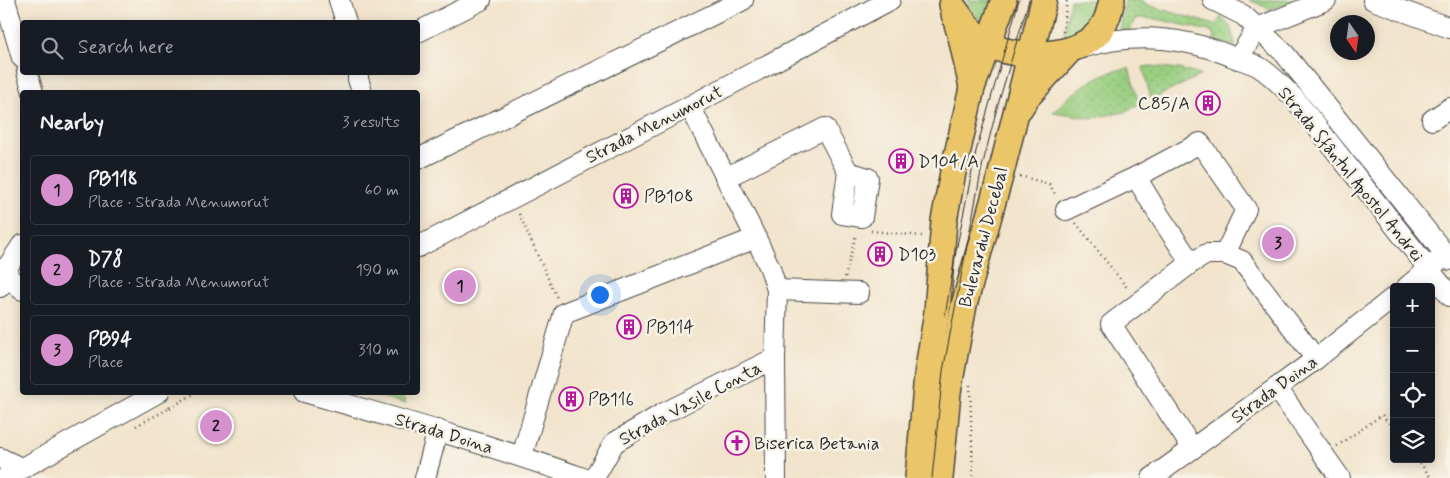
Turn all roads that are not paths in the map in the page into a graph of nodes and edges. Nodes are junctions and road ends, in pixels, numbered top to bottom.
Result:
1 (5, 0) edge
2 (339, 0) edge
3 (481, 0) edge
4 (742, 0) edge
5 (890, 0) edge
6 (1004, 0) edge
7 (1044, 0) edge
8 (1112, 0) edge
9 (1213, 0) edge
10 (1326, 0) edge
11 (1373, 0) edge
12 (951, 3) edge
13 (345, 20) edge
14 (1257, 28) junction
15 (1450, 28) edge
16 (420, 31) edge
17 (988, 44) junction
18 (20, 51) edge
19 (1069, 51) junction
20 (1031, 54) junction
21 (1238, 59) junction
22 (28, 75) edge
23 (358, 75) edge
24 (972, 88) junction
25 (32, 90) edge
26 (361, 90) edge
27 (690, 106) junction
28 (1450, 108) edge
29 (1016, 114) junction
30 (1432, 120) dead end
31 (420, 158) edge
32 (727, 177) junction
33 (1136, 177) junction
34 (1066, 210) road end
35 (858, 223) road end
36 (756, 238) junction
37 (420, 246) edge
38 (20, 248) edge
39 (1225, 254) junction
40 (1449, 256) edge
41 (1192, 263) junction
42 (1428, 270) junction
43 (2, 277) edge
44 (1412, 283) edge
45 (20, 289) edge
46 (777, 290) junction
47 (850, 293) road end
48 (1450, 296) edge
49 (1390, 300) edge
50 (774, 358) junction
51 (1316, 359) junction
52 (1277, 388) junction
53 (315, 395) edge
54 (149, 397) edge
55 (438, 430) junction
56 (1192, 448) junction
57 (522, 456) junction
58 (0, 458) edge
59 (13, 473) edge
60 (935, 477) edge
61 (425, 478) edge
62 (583, 478) edge
63 (594, 478) edge
64 (776, 478) edge
65 (1152, 478) edge
66 (1340, 478) edge

1 - 18 street
2 - 13 street
3 - 16 street
4 - 31 street
5 - 27 street, Strada Menumorut
6 - 17 main road, Bulevardul Decebal
7 - 20 main road, Bulevardul Decebal
8 - 19 main road
9 - 14 street, Strada Sfântul Apostol Andrei
10 - 14 street
11 - 15 street
12 - 17 main road
12 - 24 main road
14 - 21 street
14 - 40 street, Strada Sfântul Apostol Andrei
17 - 20 main road
17 - 24 main road, Bulevardul Decebal
19 - 20 main road
19 - 21 street, Strada Sfântul Apostol Andrei
19 - 29 main road
20 - 29 main road, Bulevardul Decebal
21 - 42 street, Strada Sfântul Apostol Andrei
22 - 25 street
23 - 26 street
24 - 60 main road, Bulevardul Decebal
27 - 32 street, Strada Vasile Conta
27 - 37 street, Strada Menumorut
28 - 30 street
29 - 60 main road, Bulevardul Decebal
32 - 35 street
32 - 36 street, Strada Vasile Conta
33 - 34 street
33 - 39 street
33 - 41 street
36 - 46 street, Strada Vasile Conta
36 - 57 street
38 - 43 street
39 - 41 street
39 - 51 street
40 - 42 street
41 - 56 street
42 - 44 street
42 - 48 street, Strada Sfântul Apostol Andrei
43 - 45 street
46 - 47 street
46 - 50 street, Strada Vasile Conta
49 - 51 street, Strada Doina
50 - 63 street, Strada Vasile Conta
50 - 64 street, Strada Vasile Conta
51 - 52 street, Strada Doina
52 - 56 street, Strada Doina
52 - 66 street
53 - 55 street, Strada Doina
54 - 59 street
55 - 57 street, Strada Doina
55 - 61 street
56 - 65 street, Strada Doina
57 - 62 street, Strada Doina
58 - 59 street

